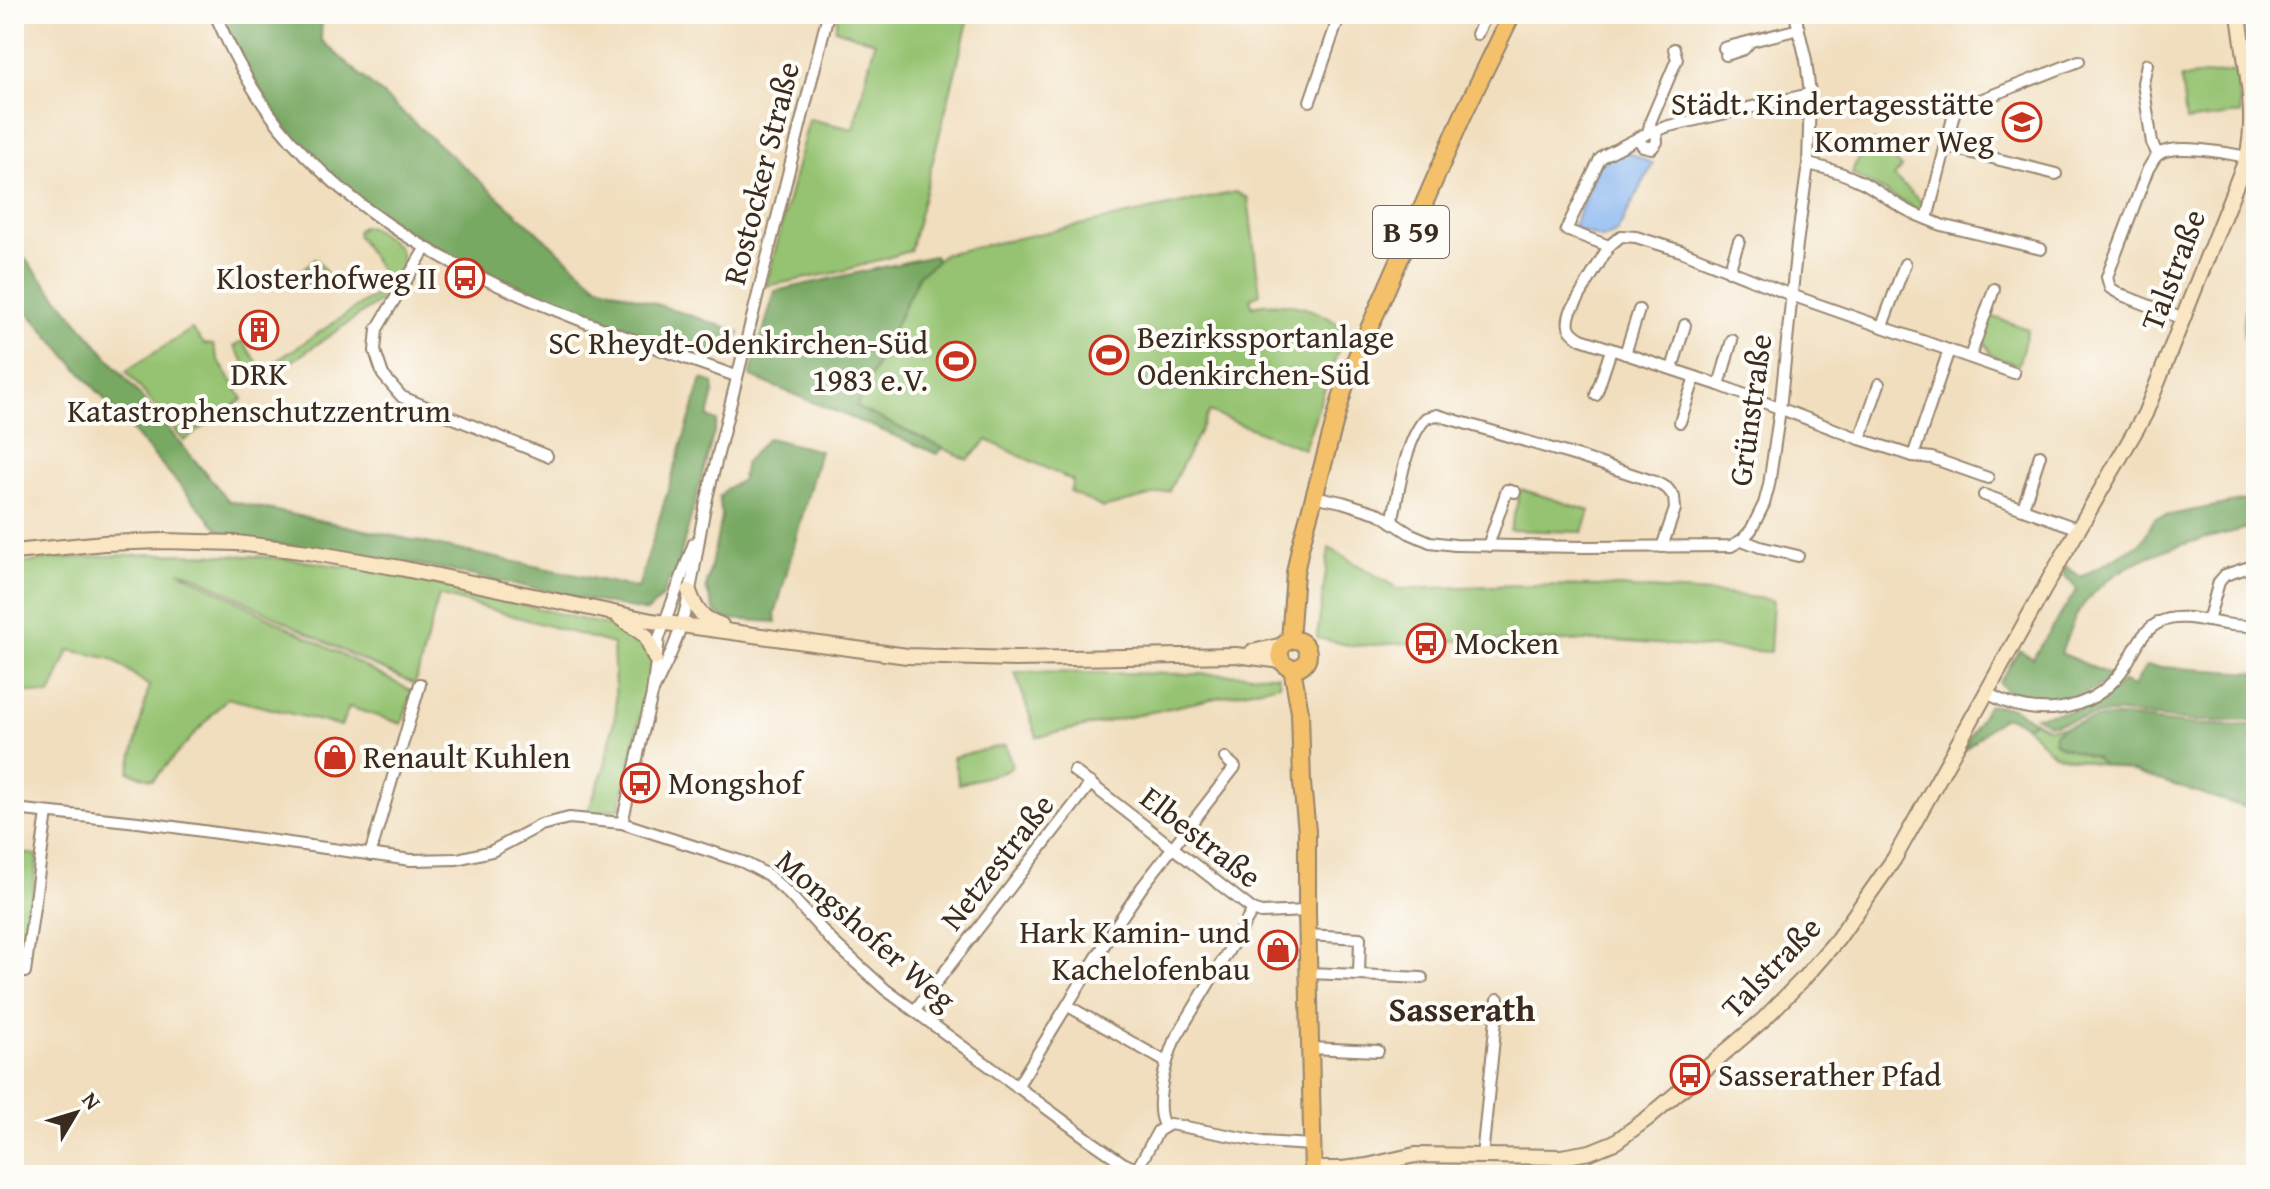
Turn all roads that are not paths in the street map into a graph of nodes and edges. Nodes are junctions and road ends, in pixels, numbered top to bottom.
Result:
1 (215, 14) edge
2 (828, 14) edge
3 (1340, 14) edge
4 (1487, 14) edge
5 (1512, 14) edge
6 (1797, 14) edge
7 (2239, 14) edge
8 (1799, 29) junction
9 (1477, 34) dead end
10 (1674, 49) dead end
11 (1725, 51) dead end
12 (2079, 61) dead end
13 (2147, 64) dead end
14 (1810, 94) junction
15 (1310, 101) dead end
16 (2254, 110) edge
17 (1647, 134) junction
18 (1945, 146) junction
19 (2158, 155) junction
20 (2247, 157) junction
21 (1808, 164) junction
22 (2056, 174) dead end
23 (1927, 219) junction
24 (1739, 241) dead end
25 (1609, 246) junction
26 (425, 249) junction
27 (2041, 249) dead end
28 (1905, 264) dead end
29 (1729, 271) junction
30 (1994, 289) dead end
31 (1791, 295) junction
32 (1639, 310) dead end
33 (2183, 319) junction
34 (1685, 325) dead end
35 (1882, 326) junction
36 (1732, 340) dead end
37 (1611, 350) junction
38 (1949, 350) junction
39 (1625, 354) junction
40 (1970, 357) junction
41 (1672, 369) junction
42 (2014, 373) dead end
43 (736, 376) junction
44 (1695, 377) junction
45 (1879, 384) dead end
46 (1719, 385) junction
47 (1596, 395) dead end
48 (1780, 409) junction
49 (1680, 422) dead end
50 (1860, 439) junction
51 (2040, 455) dead end
52 (547, 456) dead end
53 (1913, 456) junction
54 (1988, 478) dead end
55 (1515, 492) dead end
56 (1984, 495) dead end
57 (1313, 496) junction
58 (2023, 508) junction
59 (1392, 522) junction
60 (2079, 529) junction
61 (699, 532) junction
62 (1742, 540) junction
63 (1490, 546) junction
64 (1662, 547) junction
65 (14, 552) edge
66 (1798, 556) dead end
67 (2256, 565) edge
68 (689, 591) junction
69 (616, 614) junction
70 (2208, 621) junction
71 (663, 623) junction
72 (681, 626) junction
73 (2256, 626) edge
74 (788, 641) junction
75 (1292, 653) junction
76 (655, 658) junction
77 (420, 684) dead end
78 (1987, 693) junction
79 (652, 694) junction
80 (1225, 758) dead end
81 (1074, 771) dead end
82 (1091, 783) junction
83 (14, 809) edge
84 (47, 813) junction
85 (622, 823) junction
86 (1173, 847) junction
87 (370, 855) junction
88 (1253, 910) junction
89 (1307, 911) junction
90 (1307, 935) junction
91 (25, 972) dead end
92 (1308, 973) junction
93 (1359, 975) junction
94 (1422, 978) dead end
95 (1498, 999) dead end
96 (1068, 1006) junction
97 (915, 1010) junction
98 (1309, 1048) junction
99 (1378, 1051) dead end
100 (1166, 1062) junction
101 (1017, 1087) junction
102 (1164, 1125) junction
103 (1312, 1145) junction
104 (1482, 1157) junction
105 (1135, 1172) edge
106 (1313, 1172) edge

1 - 26 street
2 - 43 street, Rostocker Straße
3 - 15 street
4 - 9 street
5 - 57 main road, B 59
6 - 8 street, Grünstraße
7 - 16 street, Talstraße
8 - 11 street
8 - 14 street, Grünstraße
10 - 17 street
12 - 18 street
13 - 19 street
14 - 17 street
14 - 21 street, Grünstraße
16 - 20 street, Talstraße
17 - 25 street
18 - 22 street
18 - 23 street
19 - 20 street
19 - 33 street
20 - 33 street, Talstraße
21 - 23 street
21 - 31 street, Grünstraße
23 - 27 street
24 - 29 street
25 - 29 street
25 - 37 street
26 - 43 street
26 - 52 street
28 - 35 street
29 - 31 street
30 - 40 street
31 - 35 street
31 - 48 street, Grünstraße
32 - 39 street
33 - 60 street, Talstraße
34 - 41 street
35 - 38 street
36 - 46 street
37 - 39 street
37 - 47 street
38 - 40 street
38 - 53 street
39 - 41 street
40 - 42 street
41 - 44 street
43 - 61 street, Rostocker Straße
44 - 46 street
44 - 49 street
45 - 50 street
46 - 48 street
48 - 50 street
48 - 62 street, Grünstraße
50 - 53 street
51 - 58 street
53 - 54 street
55 - 63 street
56 - 58 street
57 - 59 street
57 - 75 main road, B 59
58 - 60 street
59 - 63 street
59 - 64 street
60 - 78 street, Talstraße
61 - 68 street, Rostocker Straße
61 - 71 street, Rostocker Straße
62 - 64 street
62 - 66 street
63 - 64 street
65 - 69 street
67 - 70 street
68 - 72 street, Rostocker Straße
68 - 74 street
69 - 71 street
69 - 76 street
70 - 73 street
70 - 78 street
71 - 72 street
71 - 76 street, Rostocker Straße
72 - 74 street
72 - 79 street, Rostocker Straße
74 - 75 street
75 - 89 main road, B 59
76 - 79 street, Rostocker Straße
77 - 87 street
78 - 104 street, Talstraße
79 - 85 street
80 - 86 street
81 - 82 street, Elbestraße
82 - 86 street, Elbestraße
82 - 97 street, Netzestraße
83 - 84 street
84 - 87 street
84 - 91 street
85 - 87 street
85 - 97 street, Mongshofer Weg
86 - 88 street, Elbestraße
86 - 96 street
88 - 89 street, Elbestraße
88 - 100 street
89 - 90 main road, B 59
90 - 92 main road, B 59
90 - 93 street
92 - 93 street
92 - 98 main road, B 59
93 - 94 street
95 - 104 street
96 - 100 street
96 - 101 street
97 - 101 street, Mongshofer Weg
98 - 99 street
98 - 103 main road, B 59
100 - 102 street
101 - 105 street, Mongshofer Weg
102 - 103 street
102 - 105 street
103 - 106 main road, B 59
104 - 106 street, Talstraße

